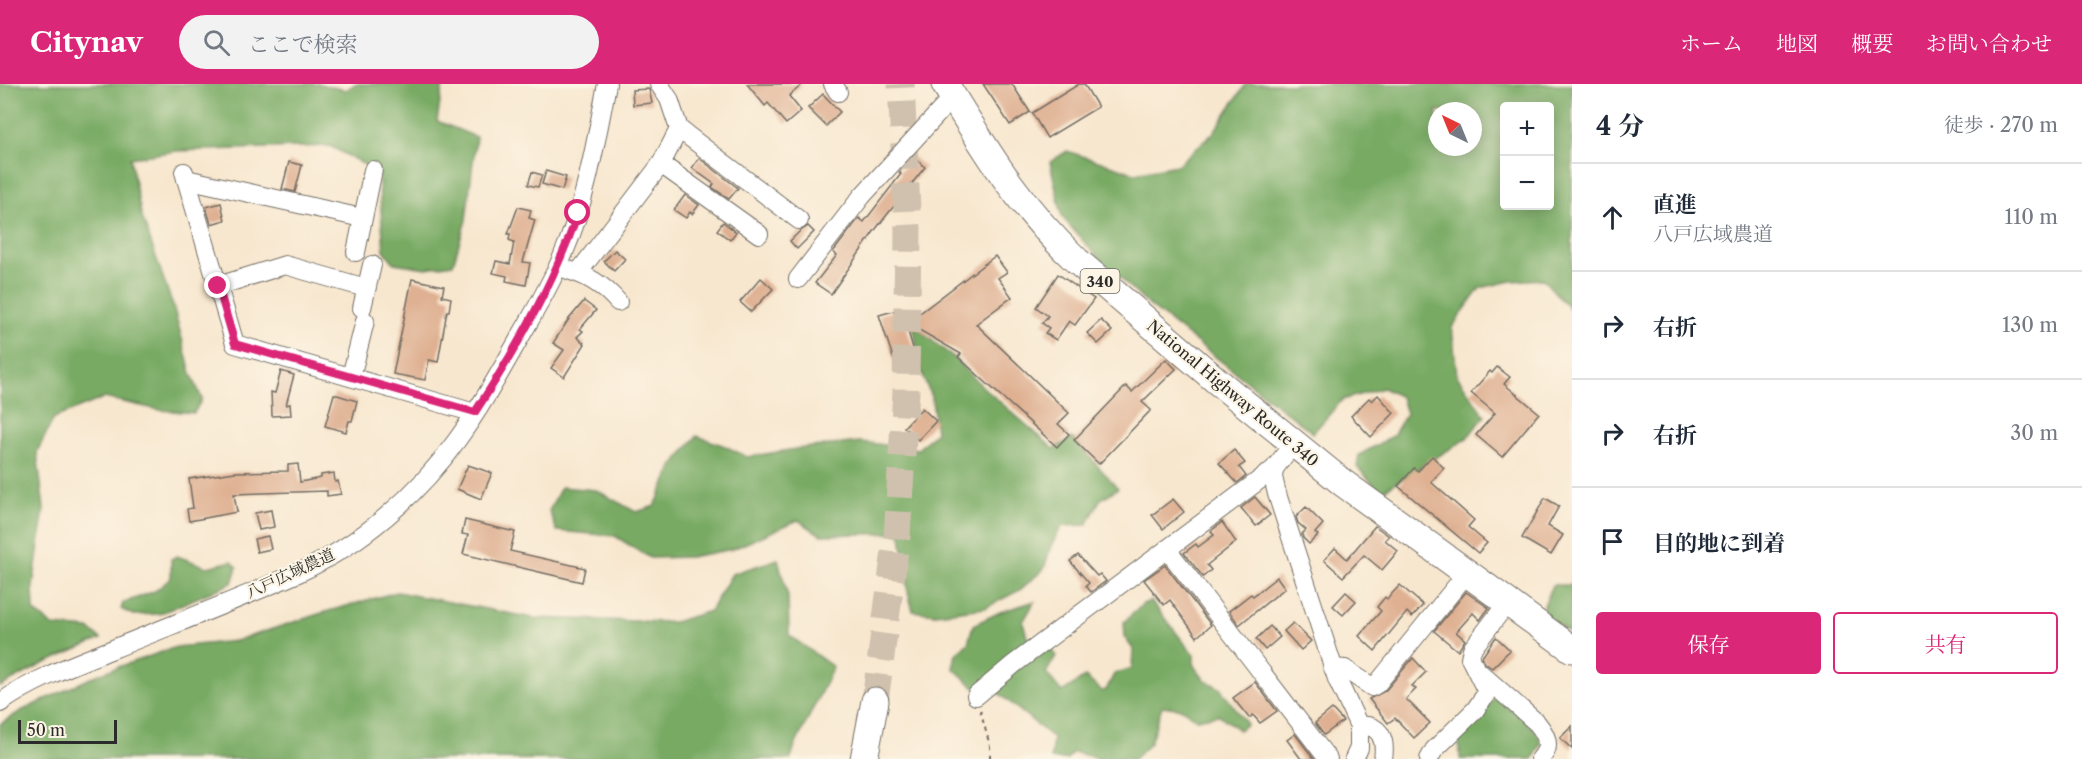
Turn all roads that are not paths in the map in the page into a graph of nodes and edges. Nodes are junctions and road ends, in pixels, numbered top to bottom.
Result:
1 (607, 84) edge
2 (659, 84) edge
3 (949, 91) edge
4 (679, 129) junction
5 (661, 164) junction
6 (373, 170) dead end
7 (362, 218) junction
8 (799, 220) dead end
9 (759, 234) dead end
10 (356, 252) dead end
11 (372, 265) dead end
12 (558, 267) junction
13 (578, 273) junction
14 (798, 279) dead end
15 (218, 286) junction
16 (366, 288) junction
17 (618, 302) dead end
18 (351, 377) junction
19 (475, 412) junction
20 (1293, 444) junction
21 (1274, 469) junction
22 (1167, 549) junction
23 (1467, 573) junction
24 (1508, 602) junction
25 (1572, 649) edge
26 (1333, 668) junction
27 (1475, 669) junction
28 (976, 696) road end
29 (875, 701) tunnel mouth
30 (0, 703) edge
31 (1359, 726) junction
32 (864, 759) edge
33 (1328, 759) edge
34 (1354, 759) edge
35 (1383, 759) edge
36 (1429, 759) edge
37 (1540, 759) edge

1 - 12 street, 八戸広域農道
2 - 4 street
3 - 14 street
3 - 20 highway, National Highway Route 340 / 340
4 - 5 street
4 - 8 street
5 - 9 street
5 - 13 street
6 - 7 street
7 - 10 street
7 - 15 street
11 - 16 street
12 - 13 street
12 - 19 street, 八戸広域農道
13 - 17 street
15 - 16 street
15 - 18 street
16 - 18 street
18 - 19 street
19 - 30 street, 八戸広域農道
20 - 21 street
20 - 23 highway, National Highway Route 340 / 340
21 - 22 street
21 - 26 street
22 - 28 street
22 - 33 street
23 - 24 highway, National Highway Route 340 / 340
23 - 26 street
24 - 25 highway, National Highway Route 340 / 340
24 - 27 street
26 - 31 street
27 - 36 street
27 - 37 street
29 - 32 highway
31 - 34 street
31 - 35 street

